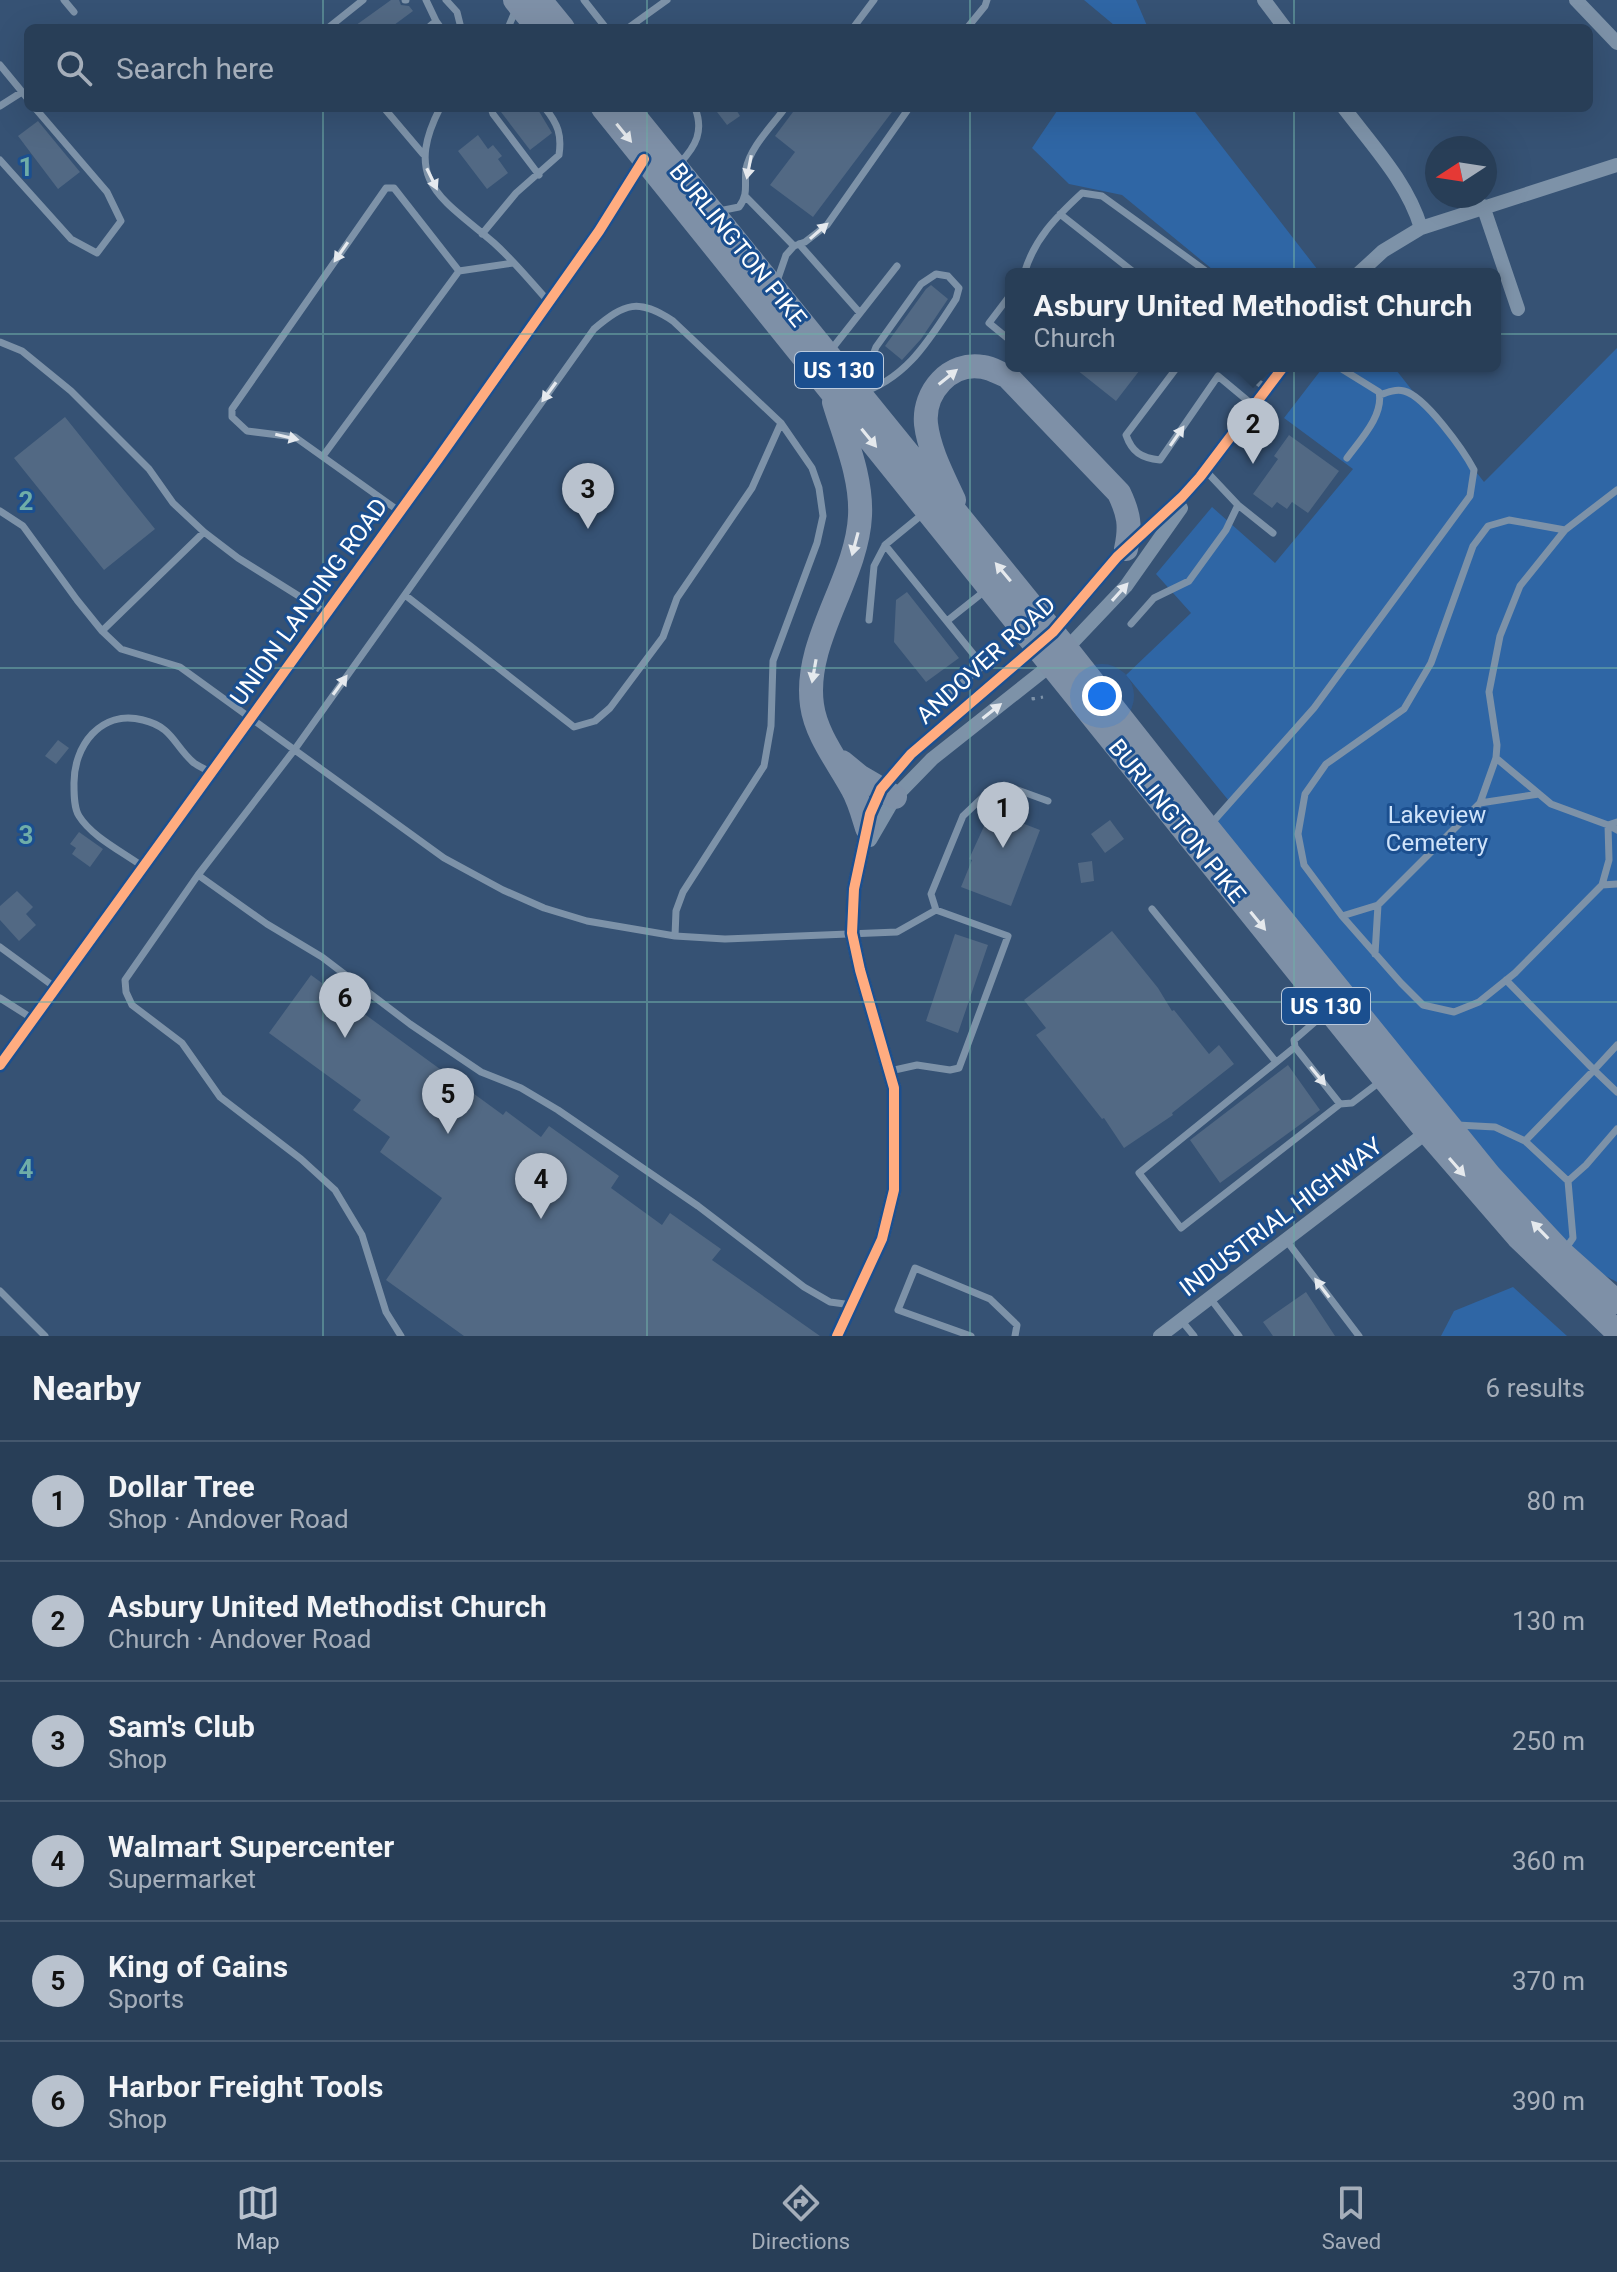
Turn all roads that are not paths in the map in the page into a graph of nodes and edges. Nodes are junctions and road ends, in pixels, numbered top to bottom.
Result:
1 (64, 0) edge
2 (363, 0) edge
3 (426, 0) edge
4 (446, 0) edge
5 (584, 0) edge
6 (667, 0) edge
7 (874, 0) edge
8 (987, 0) edge
9 (1264, 0) edge
10 (1576, 0) edge
11 (524, 1) edge
12 (74, 12) dead end
13 (333, 24) edge
14 (438, 24) edge
15 (460, 24) edge
16 (510, 24) edge
17 (536, 24) edge
18 (557, 24) edge
19 (603, 24) edge
20 (634, 24) edge
21 (856, 24) edge
22 (970, 24) edge
23 (1282, 24) edge
24 (1617, 43) edge
25 (0, 65) edge
26 (22, 92) junction
27 (24, 94) edge
28 (0, 106) edge
29 (38, 112) edge
30 (387, 112) edge
31 (438, 112) edge
32 (492, 112) edge
33 (548, 112) edge
34 (606, 112) edge
35 (633, 112) edge
36 (696, 112) edge
37 (782, 112) edge
38 (906, 112) edge
39 (1347, 112) edge
40 (423, 154) junction
41 (644, 159) junction
42 (0, 160) edge
43 (1617, 165) edge
44 (676, 168) junction
45 (539, 175) junction
46 (746, 197) junction
47 (1497, 202) edge
48 (1477, 208) edge
49 (1484, 208) edge
50 (711, 212) junction
51 (1060, 214) junction
52 (1421, 228) junction
53 (482, 234) junction
54 (797, 245) junction
55 (513, 263) junction
56 (897, 266) dead end
57 (1026, 268) edge
58 (1128, 268) edge
59 (1194, 268) edge
60 (1365, 268) edge
61 (459, 271) junction
62 (774, 289) junction
63 (549, 302) junction
64 (1005, 302) edge
65 (1518, 309) dead end
66 (860, 313) junction
67 (1005, 336) edge
68 (0, 342) edge
69 (827, 355) junction
70 (1173, 372) edge
71 (1244, 372) edge
72 (1280, 372) edge
73 (1347, 372) edge
74 (829, 387) junction
75 (1267, 389) junction
76 (858, 394) junction
77 (1380, 395) junction
78 (1254, 406) junction
79 (781, 423) junction
80 (323, 456) junction
81 (1347, 458) dead end
82 (1203, 474) junction
83 (1617, 490) edge
84 (1238, 505) junction
85 (928, 510) junction
86 (0, 511) edge
87 (399, 511) junction
88 (964, 524) junction
89 (1565, 530) junction
90 (204, 532) junction
91 (1273, 533) dead end
92 (885, 545) junction
93 (1126, 549) junction
94 (990, 587) junction
95 (405, 595) junction
96 (326, 613) junction
97 (869, 620) dead end
98 (947, 621) junction
99 (1131, 624) dead end
100 (102, 631) junction
101 (1052, 647) junction
102 (936, 704) dead end
103 (248, 718) junction
104 (295, 749) junction
105 (834, 756) junction
106 (1496, 758) junction
107 (210, 772) junction
108 (888, 793) junction
109 (1539, 794) junction
110 (1048, 801) dead end
111 (1480, 803) junction
112 (1617, 822) edge
113 (1608, 825) junction
114 (1208, 828) junction
115 (1617, 830) edge
116 (865, 839) junction
117 (142, 866) junction
118 (198, 875) junction
119 (1617, 884) edge
120 (1602, 885) junction
121 (1378, 905) junction
122 (1152, 909) dead end
123 (936, 910) junction
124 (1342, 916) junction
125 (852, 933) junction
126 (675, 936) junction
127 (0, 947) edge
128 (1375, 954) junction
129 (1506, 980) junction
130 (56, 988) junction
131 (0, 998) edge
132 (1329, 1009) junction
133 (33, 1019) junction
134 (1617, 1045) edge
135 (1295, 1047) junction
136 (1276, 1062) junction
137 (0, 1065) edge
138 (1594, 1070) junction
139 (890, 1071) junction
140 (1384, 1078) junction
141 (1617, 1092) edge
142 (1340, 1104) junction
143 (1437, 1128) junction
144 (1617, 1129) edge
145 (1525, 1141) junction
146 (1568, 1181) junction
147 (1286, 1240) junction
148 (1562, 1253) junction
149 (0, 1291) edge
150 (1210, 1298) junction
151 (1617, 1302) edge
152 (853, 1305) junction
153 (1181, 1320) junction
154 (1617, 1332) edge
155 (45, 1336) edge
156 (401, 1336) edge
157 (837, 1336) edge
158 (971, 1336) edge
159 (1015, 1336) edge
160 (1160, 1336) edge
161 (1194, 1336) edge
162 (1239, 1336) edge
163 (1359, 1336) edge

1 - 12 lane
2 - 13 lane
3 - 14 lane
4 - 15 lane
5 - 19 lane
6 - 20 lane
7 - 21 lane
8 - 22 lane
9 - 23 street
10 - 24 street
11 - 16 lane
11 - 17 highway
11 - 18 highway
25 - 26 lane
26 - 27 lane
26 - 28 lane
29 - 42 lane
30 - 40 lane
31 - 40 lane
32 - 45 lane
33 - 45 lane
34 -> 41 highway, BURLINGTON PIKE / US 130
35 - 44 highway, BURLINGTON PIKE / US 130
36 - 44 lane
37 -> 46 lane
54 -> 38 lane
39 - 52 street
40 -> 53 lane
41 - 63 street, UNION LANDING ROAD
41 - 74 highway, BURLINGTON PIKE / US 130
43 - 47 street
44 - 50 highway, BURLINGTON PIKE / US 130
45 - 53 lane
46 - 50 lane
46 - 54 lane
48 - 52 street
49 - 65 street
50 - 62 highway, BURLINGTON PIKE / US 130
51 - 57 lane
51 - 58 lane
51 - 59 lane
52 - 60 street
53 - 55 lane
54 - 62 lane
54 - 66 lane
55 - 61 lane
55 - 63 lane
56 - 66 lane
61 - 80 lane
61 -> 80 lane
62 - 69 highway, BURLINGTON PIKE / US 130
63 - 87 street, UNION LANDING ROAD
64 - 67 lane
66 - 69 lane
68 - 90 lane
69 - 76 highway, BURLINGTON PIKE / US 130
70 -> 78 lane
71 - 75 lane
72 - 75 street, ANDOVER ROAD
73 - 77 lane
74 -> 85 highway, BURLINGTON PIKE / US 130
74 -> 105 highway
75 - 78 street, ANDOVER ROAD
76 - 76 lane
76 - 88 highway, BURLINGTON PIKE / US 130
77 - 81 lane
77 - 114 lane
78 - 82 street, ANDOVER ROAD
79 -> 95 lane
79 - 95 lane
79 - 126 lane
80 - 87 lane
82 - 84 lane
82 - 93 street, ANDOVER ROAD
101 -> 82 street, ANDOVER ROAD
83 - 89 lane
84 - 91 lane
84 - 99 lane
85 - 92 lane
85 - 94 highway, BURLINGTON PIKE / US 130
86 - 100 lane
87 - 96 street, UNION LANDING ROAD
88 -> 93 highway
101 -> 88 highway, BURLINGTON PIKE / US 130
89 - 106 lane
89 - 124 lane
90 - 96 lane
90 - 100 lane
92 - 97 lane
92 - 98 lane
93 - 101 street, ANDOVER ROAD
94 - 98 lane
94 - 101 highway, BURLINGTON PIKE / US 130
104 -> 95 lane
96 - 103 street, UNION LANDING ROAD
98 - 102 lane
100 - 103 lane
108 -> 101 street, ANDOVER ROAD
101 - 108 street, ANDOVER ROAD
101 - 114 highway, BURLINGTON PIKE / US 130
101 -> 132 highway, BURLINGTON PIKE / US 130
103 - 104 lane
103 - 107 street, UNION LANDING ROAD
104 - 118 lane
104 - 126 lane
105 - 108 highway
105 - 116 highway
106 - 109 lane
106 - 111 lane
107 - 117 street, UNION LANDING ROAD
107 - 117 lane
108 - 116 street, ANDOVER ROAD
108 - 116 street, ANDOVER ROAD
109 - 111 lane
109 - 113 lane
110 - 123 lane
111 - 121 lane
112 - 113 lane
113 - 115 lane
113 - 120 lane
114 - 143 highway, BURLINGTON PIKE / US 130
116 - 125 street
117 - 130 street, UNION LANDING ROAD
118 - 152 lane
118 - 156 lane
119 - 120 lane
120 - 129 lane
121 - 124 lane
121 - 128 lane
122 - 136 lane
123 - 125 lane
123 - 139 lane
124 - 128 lane
125 - 126 lane
125 - 139 street
127 - 130 lane
128 - 129 lane
129 - 138 lane
130 - 133 street, UNION LANDING ROAD
131 - 133 lane
132 - 135 lane
132 - 140 highway, BURLINGTON PIKE / US 130
133 - 137 street, UNION LANDING ROAD
134 - 138 lane
135 - 136 lane
135 -> 142 lane
136 - 142 lane
138 - 141 lane
138 - 145 lane
139 - 152 street
140 - 142 lane
140 - 143 highway, BURLINGTON PIKE / US 130
143 - 145 lane
143 - 147 street, INDUSTRIAL HIGHWAY
148 -> 143 highway, BURLINGTON PIKE / US 130
143 -> 154 highway, BURLINGTON PIKE / US 130
144 - 146 lane
145 - 146 lane
146 - 148 lane
147 - 150 street, INDUSTRIAL HIGHWAY
163 -> 147 lane
148 - 151 highway, BURLINGTON PIKE / US 130
149 - 155 lane
150 - 153 street, INDUSTRIAL HIGHWAY
150 - 162 lane
152 - 157 street
153 - 160 street, INDUSTRIAL HIGHWAY
153 - 161 lane
158 - 159 lane

